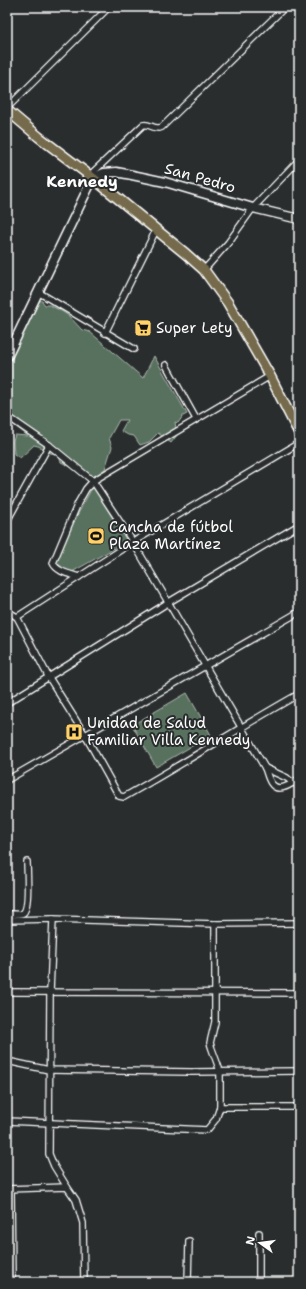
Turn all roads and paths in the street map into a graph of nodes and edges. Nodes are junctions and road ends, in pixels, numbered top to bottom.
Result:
1 (109, 7) edge
2 (281, 11) dead end
3 (7, 109) edge
4 (299, 160) edge
5 (91, 177) junction
6 (254, 208) junction
7 (299, 219) edge
8 (156, 230) junction
9 (204, 270) junction
10 (38, 292) junction
11 (105, 333) junction
12 (134, 349) dead end
13 (7, 357) edge
14 (166, 366) dead end
15 (270, 376) junction
16 (7, 416) edge
17 (196, 419) junction
18 (299, 433) edge
19 (299, 443) edge
20 (49, 445) junction
21 (94, 481) junction
22 (7, 521) edge
23 (299, 525) edge
24 (133, 542) junction
25 (79, 577) junction
26 (169, 602) junction
27 (7, 611) edge
28 (299, 612) edge
29 (17, 617) junction
30 (206, 665) junction
31 (48, 676) junction
32 (299, 694) edge
33 (7, 702) edge
34 (241, 727) junction
35 (85, 735) junction
36 (265, 768) junction
37 (299, 779) edge
38 (7, 780) edge
39 (293, 783) junction
40 (27, 862) dead end
41 (7, 914) edge
42 (53, 919) junction
43 (7, 920) edge
44 (299, 923) edge
45 (215, 924) junction
46 (7, 992) edge
47 (50, 992) junction
48 (214, 992) junction
49 (299, 993) edge
50 (7, 1061) edge
51 (49, 1070) junction
52 (220, 1071) junction
53 (299, 1071) edge
54 (220, 1107) junction
55 (299, 1107) edge
56 (7, 1122) edge
57 (49, 1123) junction
58 (67, 1187) junction
59 (9, 1189) edge
60 (259, 1233) dead end
61 (190, 1241) dead end
62 (12, 1282) edge
63 (84, 1282) edge
64 (188, 1282) edge
65 (259, 1282) edge

1 - 3 street
2 - 5 street
3 - 5 main road
4 - 6 street
5 - 6 street, San Pedro
5 - 8 main road
5 - 10 street
6 - 7 street, San Pedro
6 - 9 street
8 - 9 main road
8 - 11 street
9 - 15 main road
10 - 11 street
10 - 13 street
11 - 12 street
14 - 17 street
15 - 17 street
15 - 18 main road
16 - 20 street
17 - 21 street
19 - 24 street
20 - 21 street
20 - 22 street
21 - 24 street
21 - 25 street
23 - 26 street
24 - 25 street
24 - 26 street
25 - 29 street
26 - 30 street
26 - 31 street
27 - 29 street
28 - 30 street
29 - 31 street
30 - 34 street
30 - 35 street
31 - 33 street
31 - 35 street
32 - 34 street
34 - 35 street
34 - 36 street
35 - 38 street
36 - 39 street
36 - 39 street
37 - 39 street
40 - 41 street
42 - 43 street
42 - 45 street
42 - 47 street
44 - 45 street
45 - 48 street
46 - 47 street
47 - 48 street
47 - 51 street
48 - 49 street
48 - 52 street
50 - 51 street
51 - 52 street
51 - 57 street
52 - 53 street
52 - 54 street
54 - 55 street
54 - 57 street
56 - 57 street
57 - 58 street
58 - 59 street
58 - 63 street
59 - 62 street
60 - 65 street
61 - 64 street

